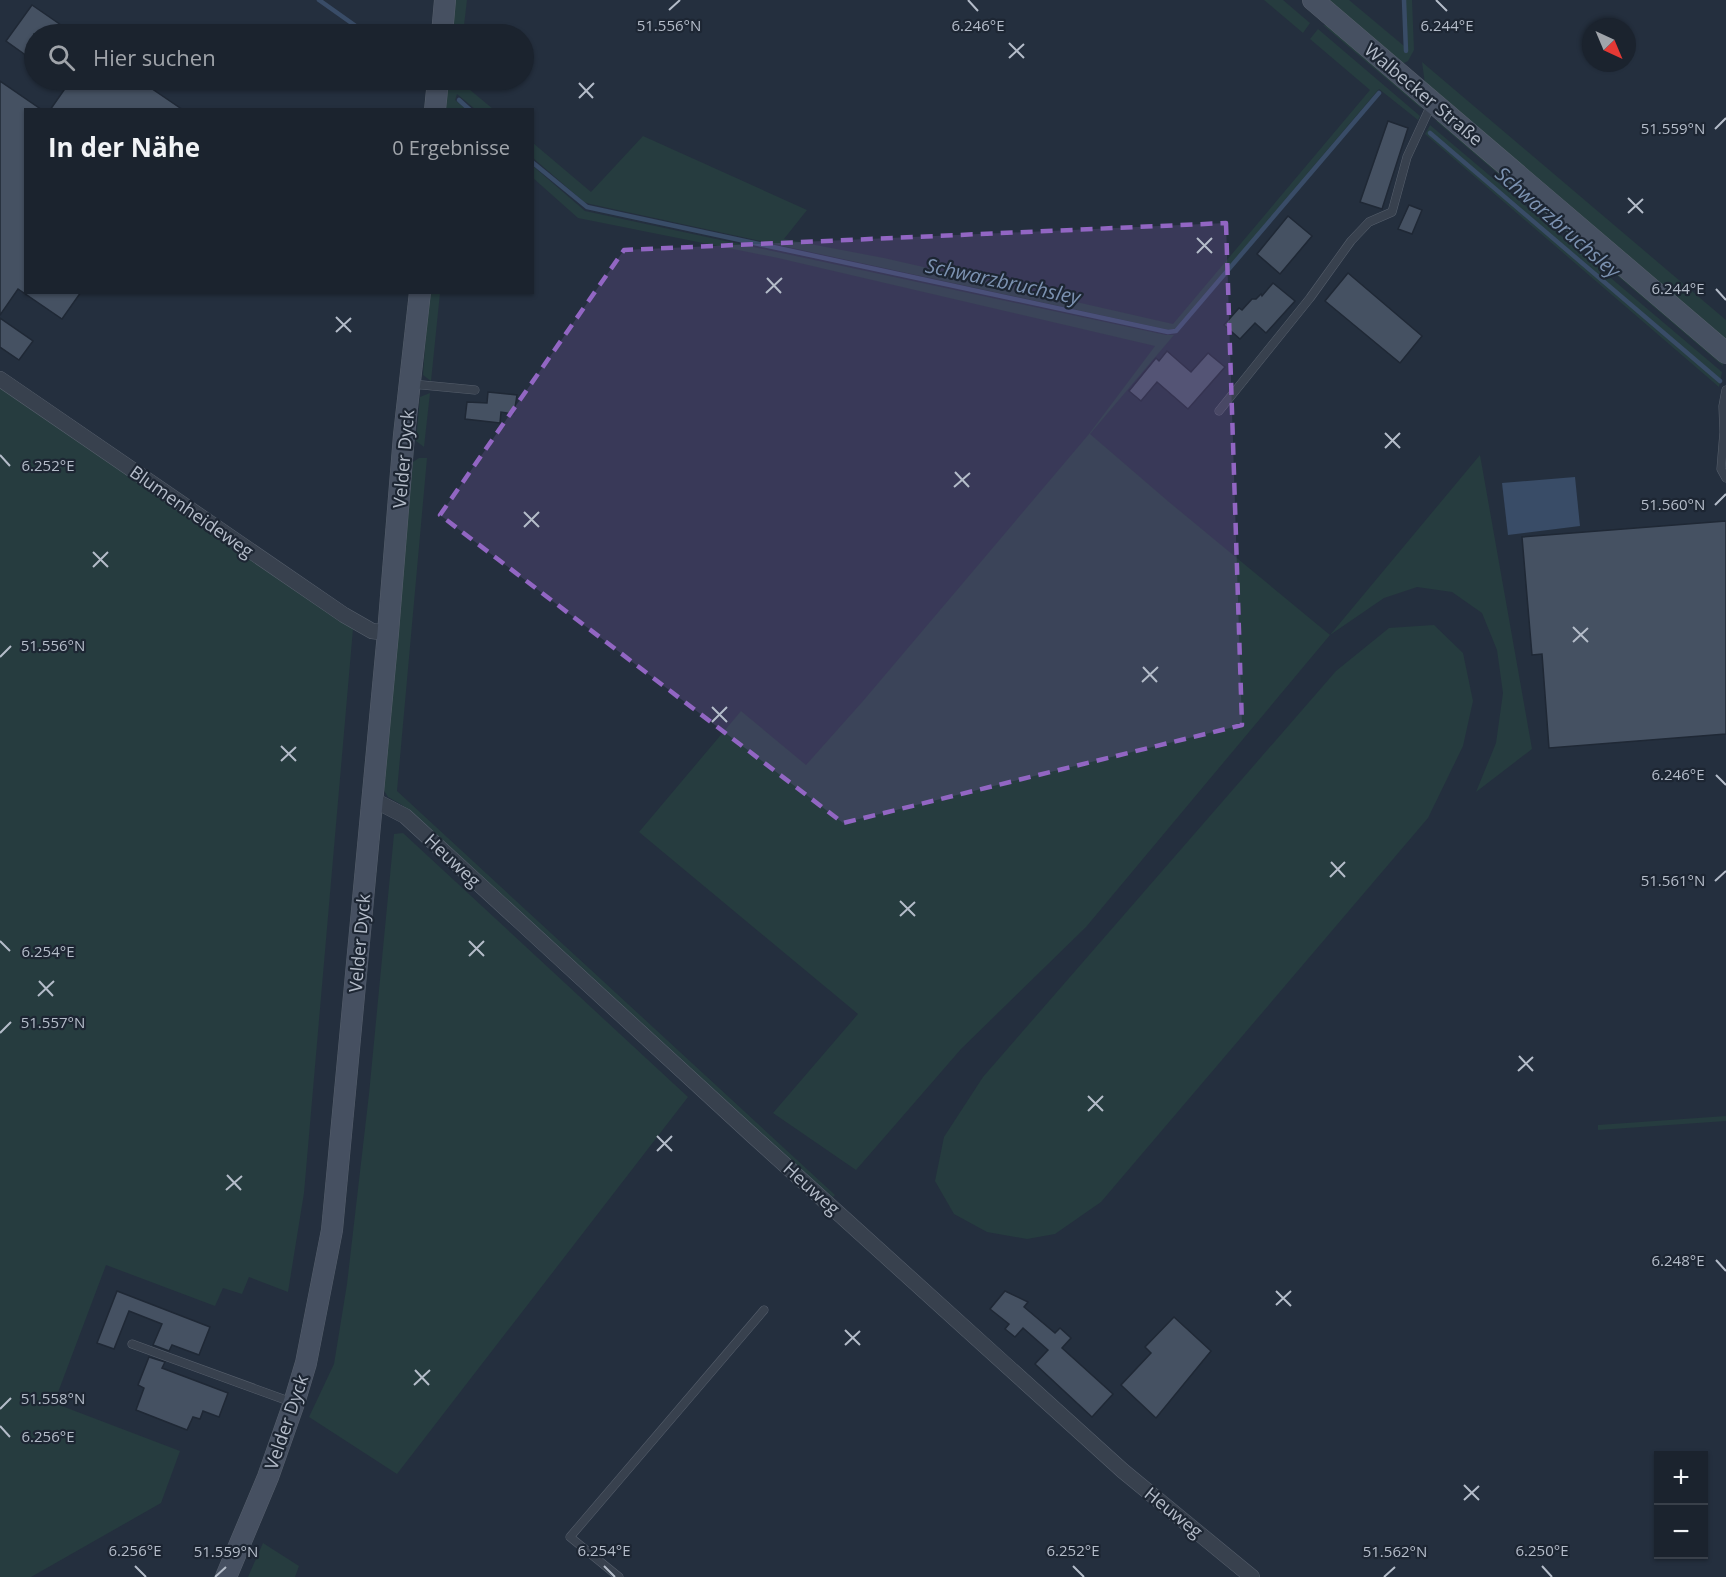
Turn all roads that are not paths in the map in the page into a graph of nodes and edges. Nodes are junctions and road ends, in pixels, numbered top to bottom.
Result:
1 (445, 0) edge
2 (1313, 0) edge
3 (443, 24) edge
4 (437, 90) edge
5 (1433, 101) junction
6 (435, 108) edge
7 (420, 294) edge
8 (1726, 353) edge
9 (0, 379) edge
10 (410, 384) junction
11 (475, 390) dead end
12 (1726, 390) edge
13 (1219, 411) dead end
14 (1725, 433) edge
15 (1726, 478) edge
16 (388, 633) junction
17 (372, 799) junction
18 (764, 1310) dead end
19 (132, 1344) dead end
20 (294, 1403) junction
21 (226, 1577) edge
22 (619, 1577) edge
23 (1252, 1577) edge

1 - 3 main road
2 - 5 main road, Walbecker Straße
4 - 6 main road
5 - 8 main road, Walbecker Straße
5 - 13 lane
7 - 10 main road, Velder Dyck
9 - 16 street, Blumenheideweg
10 - 11 lane
10 - 16 main road, Velder Dyck
12 - 14 lane
14 - 15 lane
16 - 17 main road, Velder Dyck
17 - 20 main road, Velder Dyck
17 - 23 street, Heuweg
18 - 22 lane
19 - 20 lane
20 - 21 main road, Velder Dyck

